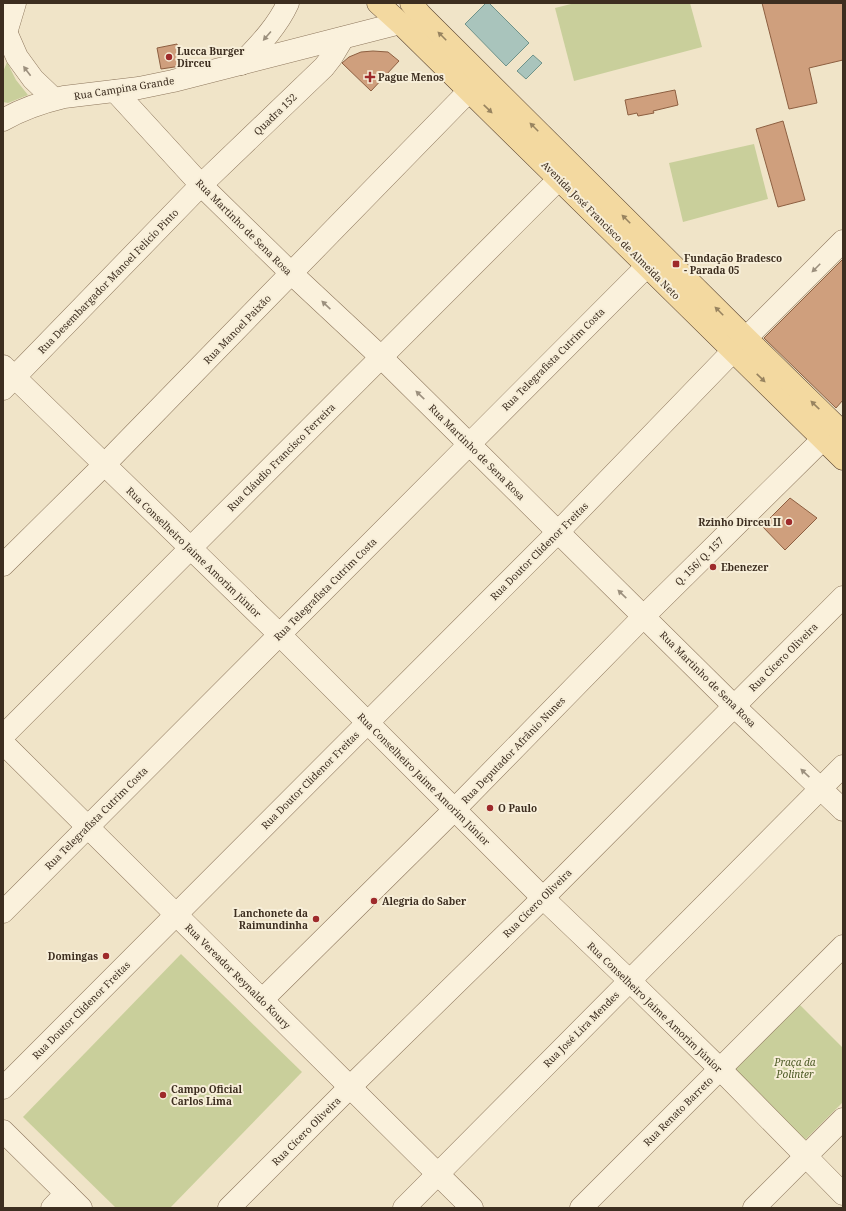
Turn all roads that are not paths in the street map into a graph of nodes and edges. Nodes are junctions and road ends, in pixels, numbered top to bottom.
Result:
1 (15, 3) edge
2 (288, 3) edge
3 (378, 3) edge
4 (411, 3) edge
5 (400, 23) junction
6 (5, 38) edge
7 (343, 38) junction
8 (241, 64) junction
9 (115, 91) junction
10 (470, 91) junction
11 (54, 99) junction
12 (3, 120) edge
13 (559, 179) junction
14 (201, 185) junction
15 (843, 240) edge
16 (647, 266) junction
17 (291, 273) junction
18 (740, 345) junction
19 (381, 357) junction
20 (7, 377) edge
21 (836, 430) edge
22 (470, 443) junction
23 (843, 459) edge
24 (104, 465) junction
25 (558, 532) junction
26 (191, 549) junction
27 (3, 565) edge
28 (843, 597) edge
29 (644, 616) junction
30 (279, 634) junction
31 (734, 706) junction
32 (367, 723) junction
33 (3, 736) edge
34 (3, 743) edge
35 (843, 766) edge
36 (821, 788) junction
37 (455, 809) junction
38 (843, 810) edge
39 (87, 827) junction
40 (543, 898) junction
41 (3, 912) edge
42 (176, 915) junction
43 (843, 946) edge
44 (630, 981) junction
45 (262, 1000) junction
46 (720, 1069) junction
47 (350, 1087) junction
48 (3, 1088) edge
49 (843, 1119) edge
50 (3, 1131) edge
51 (805, 1157) junction
52 (438, 1174) junction
53 (843, 1194) edge
54 (67, 1203) edge
55 (230, 1208) edge
56 (404, 1208) edge
57 (472, 1208) edge
58 (582, 1208) edge
59 (754, 1208) edge

1 - 6 street
2 -> 8 street
3 - 5 main road, Avenida José Francisco de Almeida Neto
18 -> 4 main road, Avenida José Francisco de Almeida Neto
5 - 7 street, Rua Campina Grande
5 - 10 main road, Avenida José Francisco de Almeida Neto
11 -> 6 street
7 - 8 street, Rua Campina Grande
7 - 14 street, Quadra 152
8 - 9 street, Rua Campina Grande
9 - 11 street, Rua Campina Grande
9 - 14 street, Rua Martinho de Sena Rosa
10 -> 13 main road, Avenida José Francisco de Almeida Neto
10 - 17 street, Rua Manoel Paixão
11 - 12 street, Rua Campina Grande
13 - 16 main road, Avenida José Francisco de Almeida Neto
13 - 19 street, Rua Cláudio Francisco Ferreira
14 - 17 street, Rua Martinho de Sena Rosa
14 - 20 street, Rua Desembargador Manoel Felicio Pinto
15 -> 18 street, Rua Doutor Clidenor Freitas
16 - 18 main road, Avenida José Francisco de Almeida Neto
16 - 22 street, Rua Telegrafista Cutrim Costa
19 -> 17 street, Rua Martinho de Sena Rosa
17 - 24 street, Rua Manoel Paixão
18 - 21 main road, Avenida José Francisco de Almeida Neto
18 - 25 street, Rua Doutor Clidenor Freitas
22 -> 19 street, Rua Martinho de Sena Rosa
19 - 26 street, Rua Cláudio Francisco Ferreira
20 - 24 street, Rua Conselheiro Jaime Amorim Júnior
21 - 23 main road, Avenida José Francisco de Almeida Neto
21 - 29 street, Q. 156/ Q. 157
22 - 25 street, Rua Martinho de Sena Rosa
22 - 30 street, Rua Telegrafista Cutrim Costa
24 - 26 street, Rua Conselheiro Jaime Amorim Júnior
24 - 27 street, Rua Manoel Paixão
29 -> 25 street, Rua Martinho de Sena Rosa
25 - 32 street, Rua Doutor Clidenor Freitas
26 - 30 street, Rua Conselheiro Jaime Amorim Júnior
26 - 33 street, Rua Cláudio Francisco Ferreira
28 - 31 street, Rua Cícero Oliveira
29 - 31 street, Rua Martinho de Sena Rosa
29 - 37 street, Rua Deputador Afrânio Nunes
30 - 32 street, Rua Conselheiro Jaime Amorim Júnior
30 - 39 street, Rua Telegrafista Cutrim Costa
36 -> 31 street, Rua Martinho de Sena Rosa
31 - 40 street, Rua Cícero Oliveira
32 - 37 street, Rua Conselheiro Jaime Amorim Júnior
32 - 42 street, Rua Doutor Clidenor Freitas
34 - 39 street, Rua Vereador Reynaldo Koury
35 - 36 street, Rua José Lira Mendes
36 - 38 street, Rua Martinho de Sena Rosa
36 - 44 street, Rua José Lira Mendes
37 - 40 street, Rua Conselheiro Jaime Amorim Júnior
37 - 45 street, Rua Deputador Afrânio Nunes
39 - 41 street, Rua Telegrafista Cutrim Costa
39 - 42 street, Rua Vereador Reynaldo Koury
40 - 44 street, Rua Conselheiro Jaime Amorim Júnior
40 - 47 street, Rua Cícero Oliveira
42 - 45 street, Rua Vereador Reynaldo Koury
42 - 48 street, Rua Doutor Clidenor Freitas
43 - 46 street, Rua Renato Barreto
44 - 46 street, Rua Conselheiro Jaime Amorim Júnior
44 - 52 street, Rua José Lira Mendes
45 - 47 street, Rua Vereador Reynaldo Koury
46 - 51 street, Rua Conselheiro Jaime Amorim Júnior
46 - 58 street, Rua Renato Barreto
47 - 52 street, Rua Vereador Reynaldo Koury
47 - 55 street, Rua Cícero Oliveira
49 - 51 street
50 - 54 street
51 - 53 street, Rua Conselheiro Jaime Amorim Júnior
51 - 59 street
52 - 56 street, Rua José Lira Mendes
52 - 57 street, Rua Vereador Reynaldo Koury

